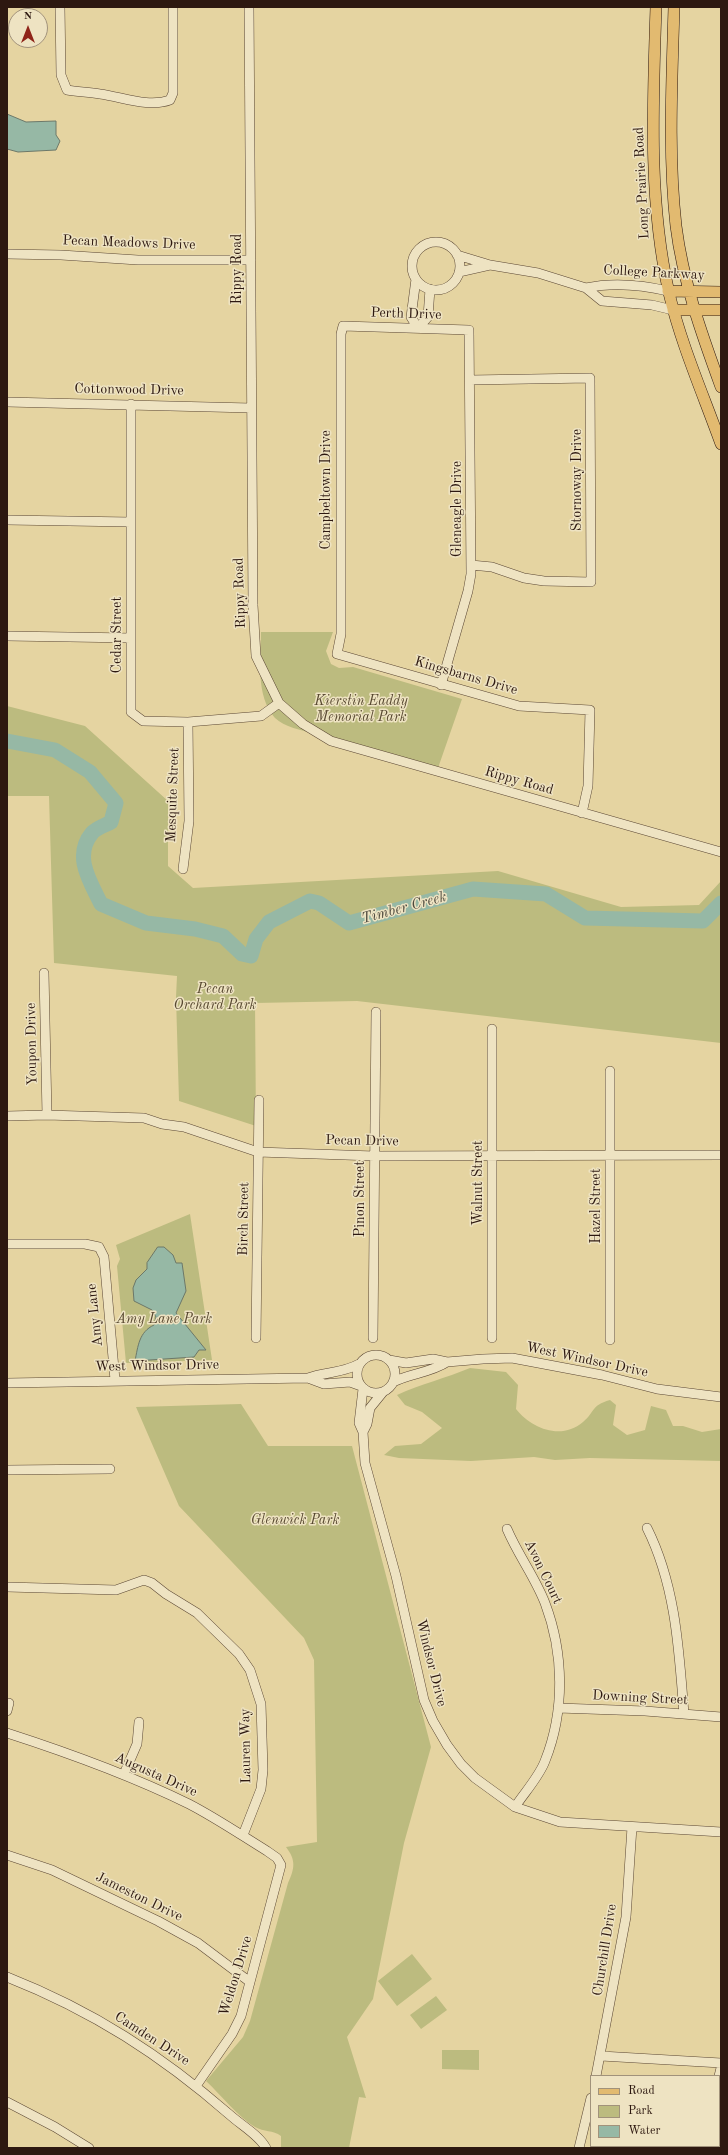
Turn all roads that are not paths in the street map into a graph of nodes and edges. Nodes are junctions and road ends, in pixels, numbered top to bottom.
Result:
1 (60, 7) edge
2 (173, 7) edge
3 (249, 7) edge
4 (656, 7) edge
5 (674, 7) edge
6 (7, 254) edge
7 (456, 255) junction
8 (250, 260) junction
9 (490, 265) junction
10 (459, 272) junction
11 (416, 279) junction
12 (586, 288) junction
13 (430, 289) junction
14 (668, 291) junction
15 (689, 292) junction
16 (721, 292) edge
17 (673, 310) junction
18 (721, 310) edge
19 (694, 311) junction
20 (343, 326) joint
21 (418, 328) junction
22 (469, 330) joint
23 (470, 380) junction
24 (721, 387) edge
25 (7, 402) edge
26 (131, 404) junction
27 (251, 408) junction
28 (721, 444) edge
29 (7, 520) edge
30 (131, 522) junction
31 (471, 565) junction
32 (7, 636) edge
33 (131, 638) junction
34 (337, 654) joint
35 (441, 685) junction
36 (279, 703) junction
37 (188, 722) junction
38 (582, 813) junction
39 (721, 852) edge
40 (183, 869) dead end
41 (44, 973) dead end
42 (376, 1012) dead end
43 (492, 1029) dead end
44 (610, 1071) dead end
45 (259, 1100) dead end
46 (48, 1115) junction
47 (7, 1116) edge
48 (258, 1152) junction
49 (610, 1155) junction
50 (721, 1155) edge
51 (374, 1156) junction
52 (492, 1156) junction
53 (7, 1244) edge
54 (256, 1338) dead end
55 (373, 1338) dead end
56 (492, 1338) dead end
57 (610, 1340) dead end
58 (389, 1360) junction
59 (447, 1362) junction
60 (359, 1364) junction
61 (308, 1378) junction
62 (115, 1380) junction
63 (393, 1382) junction
64 (7, 1383) edge
65 (362, 1388) junction
66 (383, 1392) junction
67 (721, 1397) edge
68 (362, 1432) junction
69 (110, 1469) dead end
70 (7, 1470) edge
71 (647, 1528) dead end
72 (507, 1529) dead end
73 (7, 1587) edge
74 (558, 1708) junction
75 (684, 1714) junction
76 (721, 1717) edge
77 (139, 1722) dead end
78 (7, 1733) edge
79 (124, 1774) junction
80 (515, 1807) junction
81 (632, 1827) junction
82 (721, 1832) edge
83 (243, 1835) junction
84 (7, 1855) edge
85 (282, 1865) joint
86 (7, 1977) edge
87 (250, 1982) junction
88 (601, 2056) junction
89 (721, 2063) edge
90 (596, 2075) edge
91 (196, 2086) junction
92 (7, 2102) edge
93 (590, 2102) edge
94 (89, 2148) edge
95 (266, 2148) edge
96 (579, 2148) edge

1 - 2 street
3 - 8 street, Rippy Road
4 - 14 main road, Long Prairie Road
5 - 15 main road
6 - 8 street, Pecan Meadows Drive
7 - 9 street, College Parkway
7 - 10 street
7 - 11 street
8 - 27 street, Rippy Road
9 - 10 street
9 - 12 street, College Parkway
10 - 13 street
11 - 13 street
11 - 21 street
12 - 14 street, College Parkway
12 - 17 street, College Parkway
13 - 21 street
14 - 15 main road, College Parkway
14 - 17 main road, Long Prairie Road
15 - 16 main road, College Parkway
15 - 19 main road
17 - 19 main road, College Parkway
17 - 28 main road, Long Prairie Road
18 - 19 main road, College Parkway
19 - 24 main road
20 - 21 street, Perth Drive
20 - 34 street, Campbeltown Drive
21 - 22 street, Perth Drive
22 - 23 street, Gleneagle Drive
23 - 31 street, Gleneagle Drive
23 - 31 street, Stornoway Drive
25 - 26 street, Cottonwood Drive
26 - 27 street, Cottonwood Drive
26 - 30 street, Cedar Street
27 - 36 street, Rippy Road
29 - 30 street
30 - 33 street, Cedar Street
31 - 35 street, Gleneagle Drive
32 - 33 street
33 - 37 street, Cedar Street
34 - 35 street, Kingsbarns Drive
35 - 38 street, Kingsbarns Drive
36 - 37 street, Cedar Street
36 - 38 street, Rippy Road
37 - 40 street, Mesquite Street
38 - 39 street, Rippy Road
41 - 46 street, Youpon Drive
42 - 51 street, Pinon Street
43 - 52 street, Walnut Street
44 - 49 street, Hazel Street
45 - 48 street, Birch Street
46 - 47 street, Pecan Drive
46 - 48 street, Pecan Drive
48 - 51 street, Pecan Drive
48 - 54 street, Birch Street
49 - 50 street, Pecan Drive
49 - 52 street, Pecan Drive
49 - 57 street, Hazel Street
51 - 52 street, Pecan Drive
51 - 55 street, Pinon Street
52 - 56 street, Walnut Street
53 - 62 street, Amy Lane
58 - 59 street, West Windsor Drive
58 - 60 street, West Windsor Drive
58 - 63 street
59 - 63 street, West Windsor Drive
59 - 67 street, West Windsor Drive
60 - 61 street, West Windsor Drive
60 - 65 street
61 - 62 street, West Windsor Drive
61 - 65 street, West Windsor Drive
62 - 64 street, West Windsor Drive
63 - 66 street, West Windsor Drive
65 - 66 street, West Windsor Drive
65 - 68 street, Windsor Drive
66 - 68 street, Windsor Drive
68 - 80 street, Windsor Drive
69 - 70 street
71 - 75 street
72 - 74 street, Avon Court
73 - 83 street, Lauren Way
74 - 75 street, Downing Street
74 - 80 street, Avon Court
75 - 76 street, Downing Street
77 - 79 street
78 - 79 street, Augusta Drive
79 - 83 street, Augusta Drive
80 - 81 street, Windsor Drive
81 - 82 street, Windsor Drive
81 - 88 street, Churchill Drive
83 - 85 street, Augusta Drive
84 - 87 street, Jameston Drive
85 - 87 street, Weldon Drive
86 - 91 street, Camden Drive
87 - 91 street, Weldon Drive
88 - 89 street
88 - 90 street, Churchill Drive
91 - 95 street, Camden Drive
92 - 94 street
93 - 96 street

